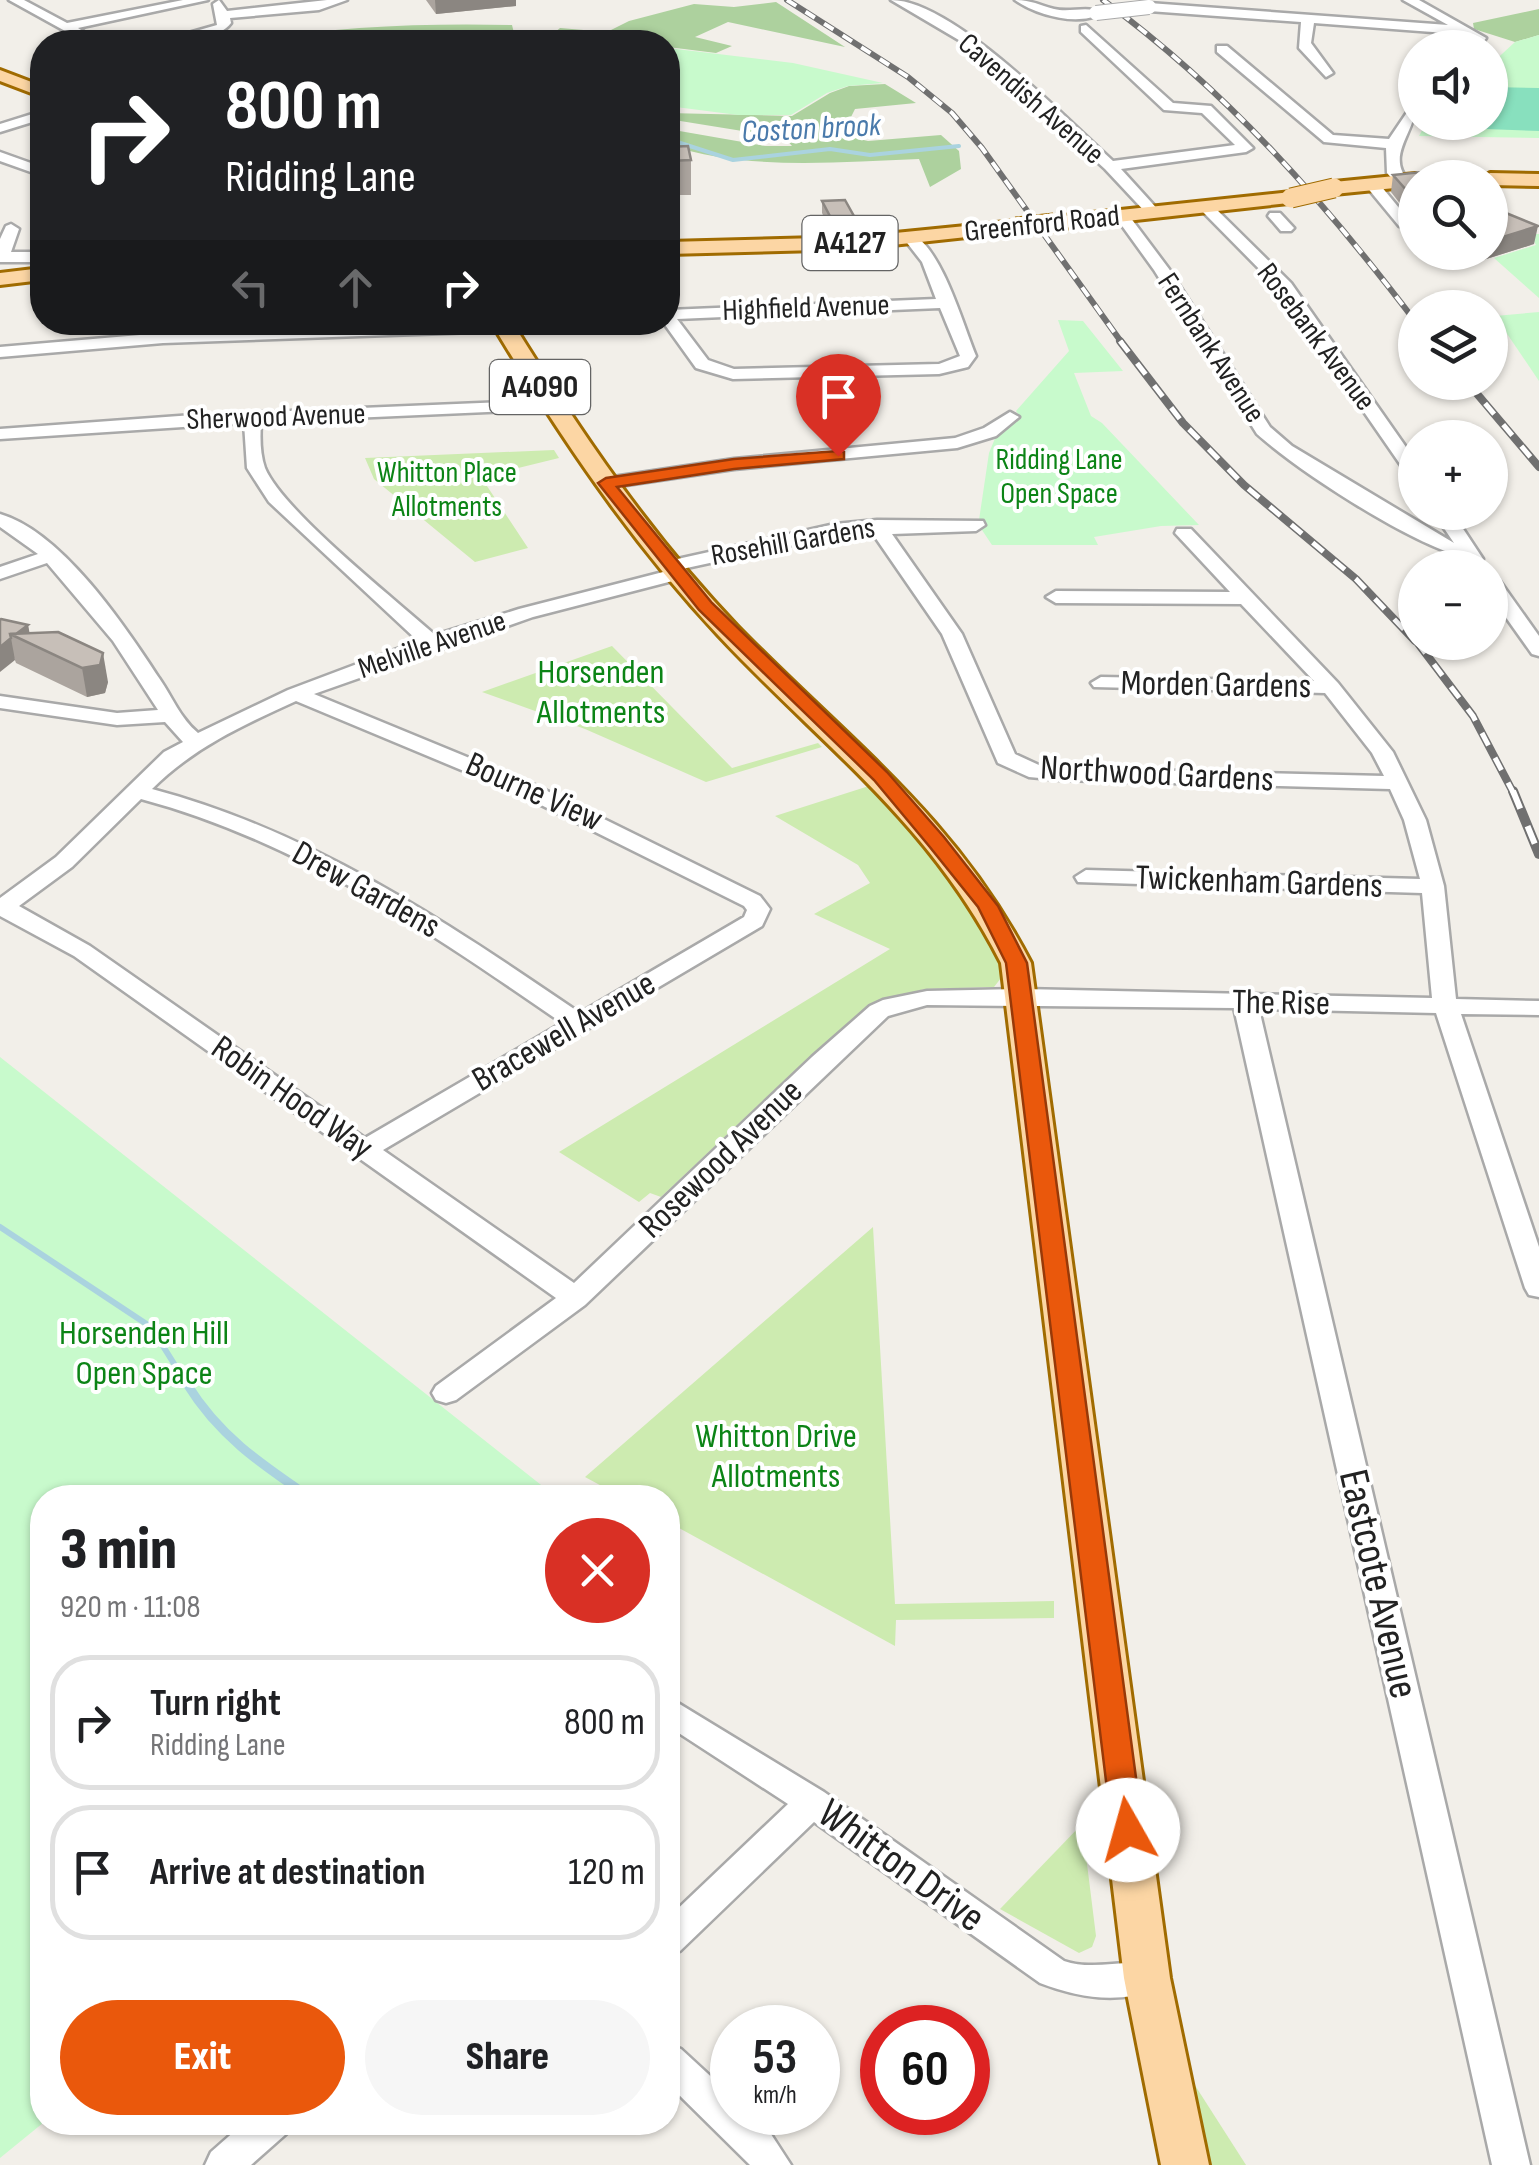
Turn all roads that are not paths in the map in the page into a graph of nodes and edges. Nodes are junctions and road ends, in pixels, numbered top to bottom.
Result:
1 (54, 0) edge
2 (202, 0) edge
3 (218, 0) edge
4 (342, 0) edge
5 (896, 0) edge
6 (1021, 0) edge
7 (1439, 0) edge
8 (1413, 2) edge
9 (20, 3) edge
10 (222, 15) junction
11 (1309, 18) junction
12 (64, 27) junction
13 (70, 30) edge
14 (216, 30) edge
15 (1086, 30) dead end
16 (1460, 30) joint
17 (1222, 49) dead end
18 (1326, 73) dead end
19 (0, 75) edge
20 (30, 87) edge
21 (30, 119) edge
22 (0, 128) edge
23 (1398, 136) edge
24 (1393, 144) junction
25 (0, 156) edge
26 (1110, 166) junction
27 (30, 167) edge
28 (1398, 175) edge
29 (1508, 179) edge
30 (1539, 180) edge
31 (1398, 181) edge
32 (1371, 184) junction
33 (1208, 209) junction
34 (1154, 213) junction
35 (1122, 216) junction
36 (1398, 216) edge
37 (12, 229) dead end
38 (912, 238) junction
39 (680, 248) edge
40 (30, 258) edge
41 (1, 264) edge
42 (30, 271) edge
43 (945, 303) junction
44 (680, 315) edge
45 (680, 331) edge
46 (236, 335) edge
47 (509, 335) edge
48 (0, 352) edge
49 (551, 405) junction
50 (254, 417) junction
51 (1010, 417) dead end
52 (0, 434) edge
53 (1398, 449) edge
54 (606, 483) junction
55 (0, 520) edge
56 (877, 526) junction
57 (976, 526) dead end
58 (1184, 534) dead end
59 (1450, 550) edge
60 (50, 556) junction
61 (674, 570) junction
62 (0, 573) edge
63 (1056, 598) dead end
64 (1248, 598) junction
65 (1508, 607) edge
66 (432, 644) junction
67 (1539, 650) edge
68 (1101, 683) dead end
69 (1331, 686) junction
70 (295, 694) junction
71 (0, 702) edge
72 (173, 714) junction
73 (196, 741) junction
74 (1398, 782) junction
75 (136, 791) junction
76 (1086, 877) dead end
77 (1433, 886) junction
78 (2, 908) edge
79 (759, 912) joint
80 (1022, 996) junction
81 (1245, 1002) junction
82 (1446, 1008) junction
83 (1539, 1008) edge
84 (578, 1024) junction
85 (364, 1150) junction
86 (1539, 1288) edge
87 (576, 1298) junction
88 (446, 1393) dead end
89 (680, 1718) edge
90 (812, 1802) junction
91 (680, 1928) edge
92 (1146, 1978) junction
93 (680, 2071) edge
94 (258, 2135) edge
95 (224, 2165) edge
96 (772, 2165) edge
97 (1184, 2165) edge
98 (1511, 2165) edge

1 - 9 street
2 - 12 street
3 - 10 street
4 - 10 street
5 - 26 street, Cavendish Avenue
6 - 11 street, bridge
7 - 8 street
8 - 16 street
9 - 12 street
10 - 14 street
11 - 16 street
11 - 18 street
12 - 13 street
15 - 26 street
17 - 24 street
19 - 20 main road
21 - 22 street
23 - 24 street
24 - 28 street
25 - 27 street
26 - 34 street, Cavendish Avenue
29 - 30 main road
31 - 32 main road, Greenford Road / A4127
32 - 33 main road, Greenford Road / A4127, bridge
32 - 36 street
33 - 34 main road, Greenford Road / A4127
33 - 53 street, Rosebank Avenue
34 - 35 main road, Greenford Road / A4127
35 - 38 main road, Greenford Road / A4127, bridge
35 - 59 street, Fernbank Avenue
37 - 41 street
38 - 39 main road, Greenford Road / A4127
38 - 43 street
40 - 41 street
41 - 42 main road
43 - 44 street, Highfield Avenue
43 - 45 street
46 - 48 street
47 - 49 main road, A4090
49 - 50 street, Sherwood Avenue
49 - 54 main road, A4090
50 - 52 street, Sherwood Avenue
50 - 66 street
51 - 54 street
54 - 61 main road, A4090
55 - 60 street
56 - 57 street, Rosehill Gardens
56 - 61 street, Rosehill Gardens
56 - 74 street, Northwood Gardens
58 - 64 street
60 - 62 street
60 - 72 street
61 - 66 street, Melville Avenue
61 - 80 main road, A4090
63 - 64 street
64 - 69 street
65 - 67 street
66 - 70 street, Melville Avenue
68 - 69 street, Morden Gardens
69 - 74 street
70 - 73 street, Melville Avenue
70 - 79 street, Bourne View
71 - 72 street
72 - 73 street
73 - 75 street, Melville Avenue
74 - 77 street
75 - 78 street, Melville Avenue
75 - 84 street, Drew Gardens
76 - 77 street, Twickenham Gardens
77 - 82 street
78 - 85 street, Robin Hood Way
79 - 84 street, Bracewell Avenue
80 - 81 street, The Rise
80 - 87 street, Rosewood Avenue
80 - 92 main road, A4090
81 - 82 street, The Rise
81 - 98 street, Eastcote Avenue
82 - 83 street, The Rise
82 - 86 street
84 - 85 street, Bracewell Avenue
85 - 87 street, Robin Hood Way
87 - 88 street, Rosewood Avenue
89 - 90 street, Whitton Drive
90 - 91 street
90 - 92 street, Whitton Drive
92 - 97 main road, A4090
93 - 96 street
94 - 95 street

